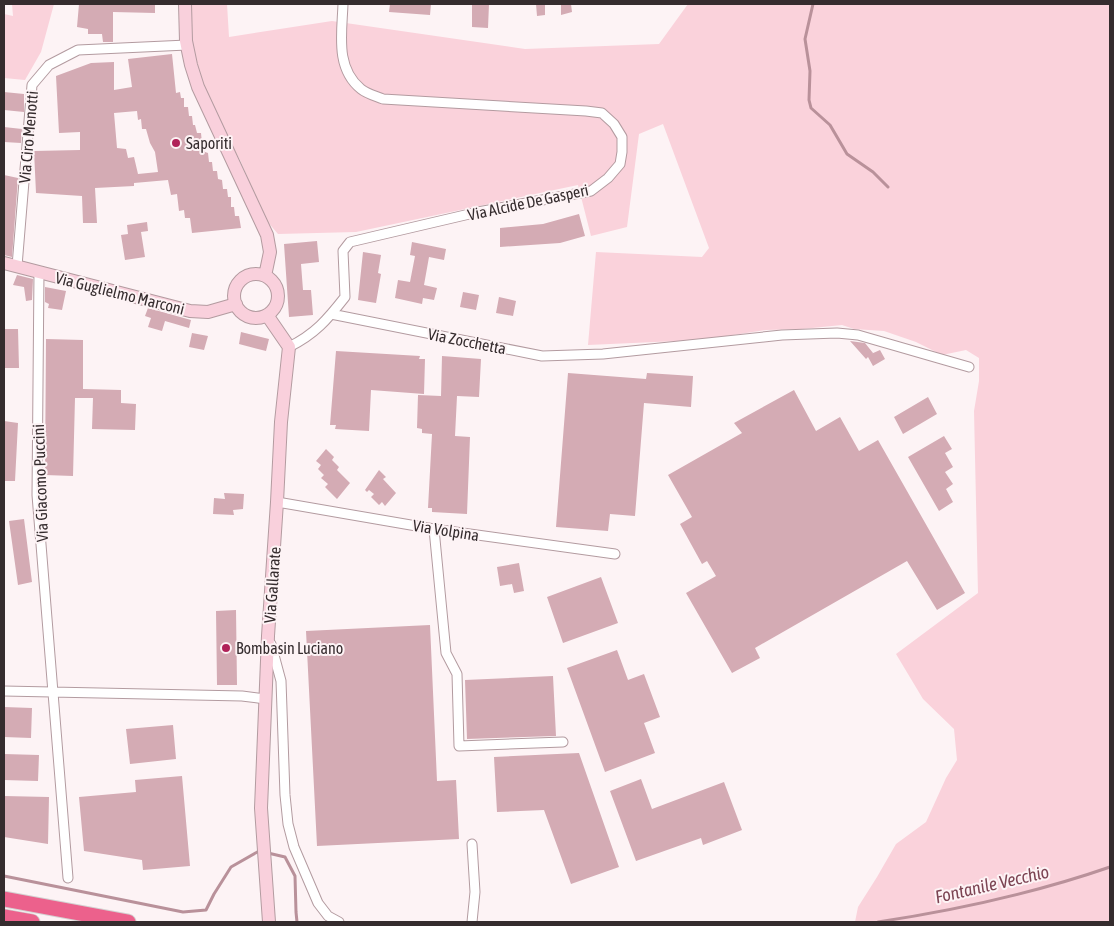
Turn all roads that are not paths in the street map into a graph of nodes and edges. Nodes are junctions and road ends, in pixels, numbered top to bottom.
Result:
1 (186, 4) edge
2 (343, 4) edge
3 (187, 45) junction
4 (4, 263) edge
5 (17, 266) junction
6 (39, 272) junction
7 (265, 276) junction
8 (236, 304) junction
9 (331, 314) junction
10 (267, 315) junction
11 (289, 347) junction
12 (969, 367) dead end
13 (278, 502) junction
14 (434, 529) junction
15 (615, 554) dead end
16 (268, 636) junction
17 (4, 691) edge
18 (54, 693) junction
19 (266, 699) junction
20 (563, 742) dead end
21 (472, 844) dead end
22 (68, 878) dead end
23 (4, 899) edge
24 (4, 917) edge
25 (32, 922) edge
26 (128, 922) edge
27 (269, 922) edge
28 (338, 922) edge
29 (472, 922) edge

1 - 3 main road
2 - 9 street, Via Alcide De Gasperi
3 - 5 street, Via Ciro Menotti
3 - 7 main road
4 - 5 main road, Via Guglielmo Marconi
5 - 6 main road, Via Guglielmo Marconi
6 - 8 main road, Via Guglielmo Marconi
6 - 18 street, Via Giacomo Puccini
7 - 8 main road
7 - 10 main road
8 - 10 main road
9 - 11 street, Via Alcide De Gasperi
9 - 12 street, Via Zocchetta
10 - 11 main road
11 - 13 main road, Via Gallarate
13 - 14 street, Via Volpina
13 - 16 main road, Via Gallarate
14 - 15 street, Via Volpina
14 - 20 street
16 - 19 main road, Via Gallarate
16 - 28 street
17 - 18 street
18 - 19 street
18 - 22 street, Via Giacomo Puccini
19 - 27 main road, Via Gallarate
21 - 29 street
23 - 26 highway
24 - 25 highway

